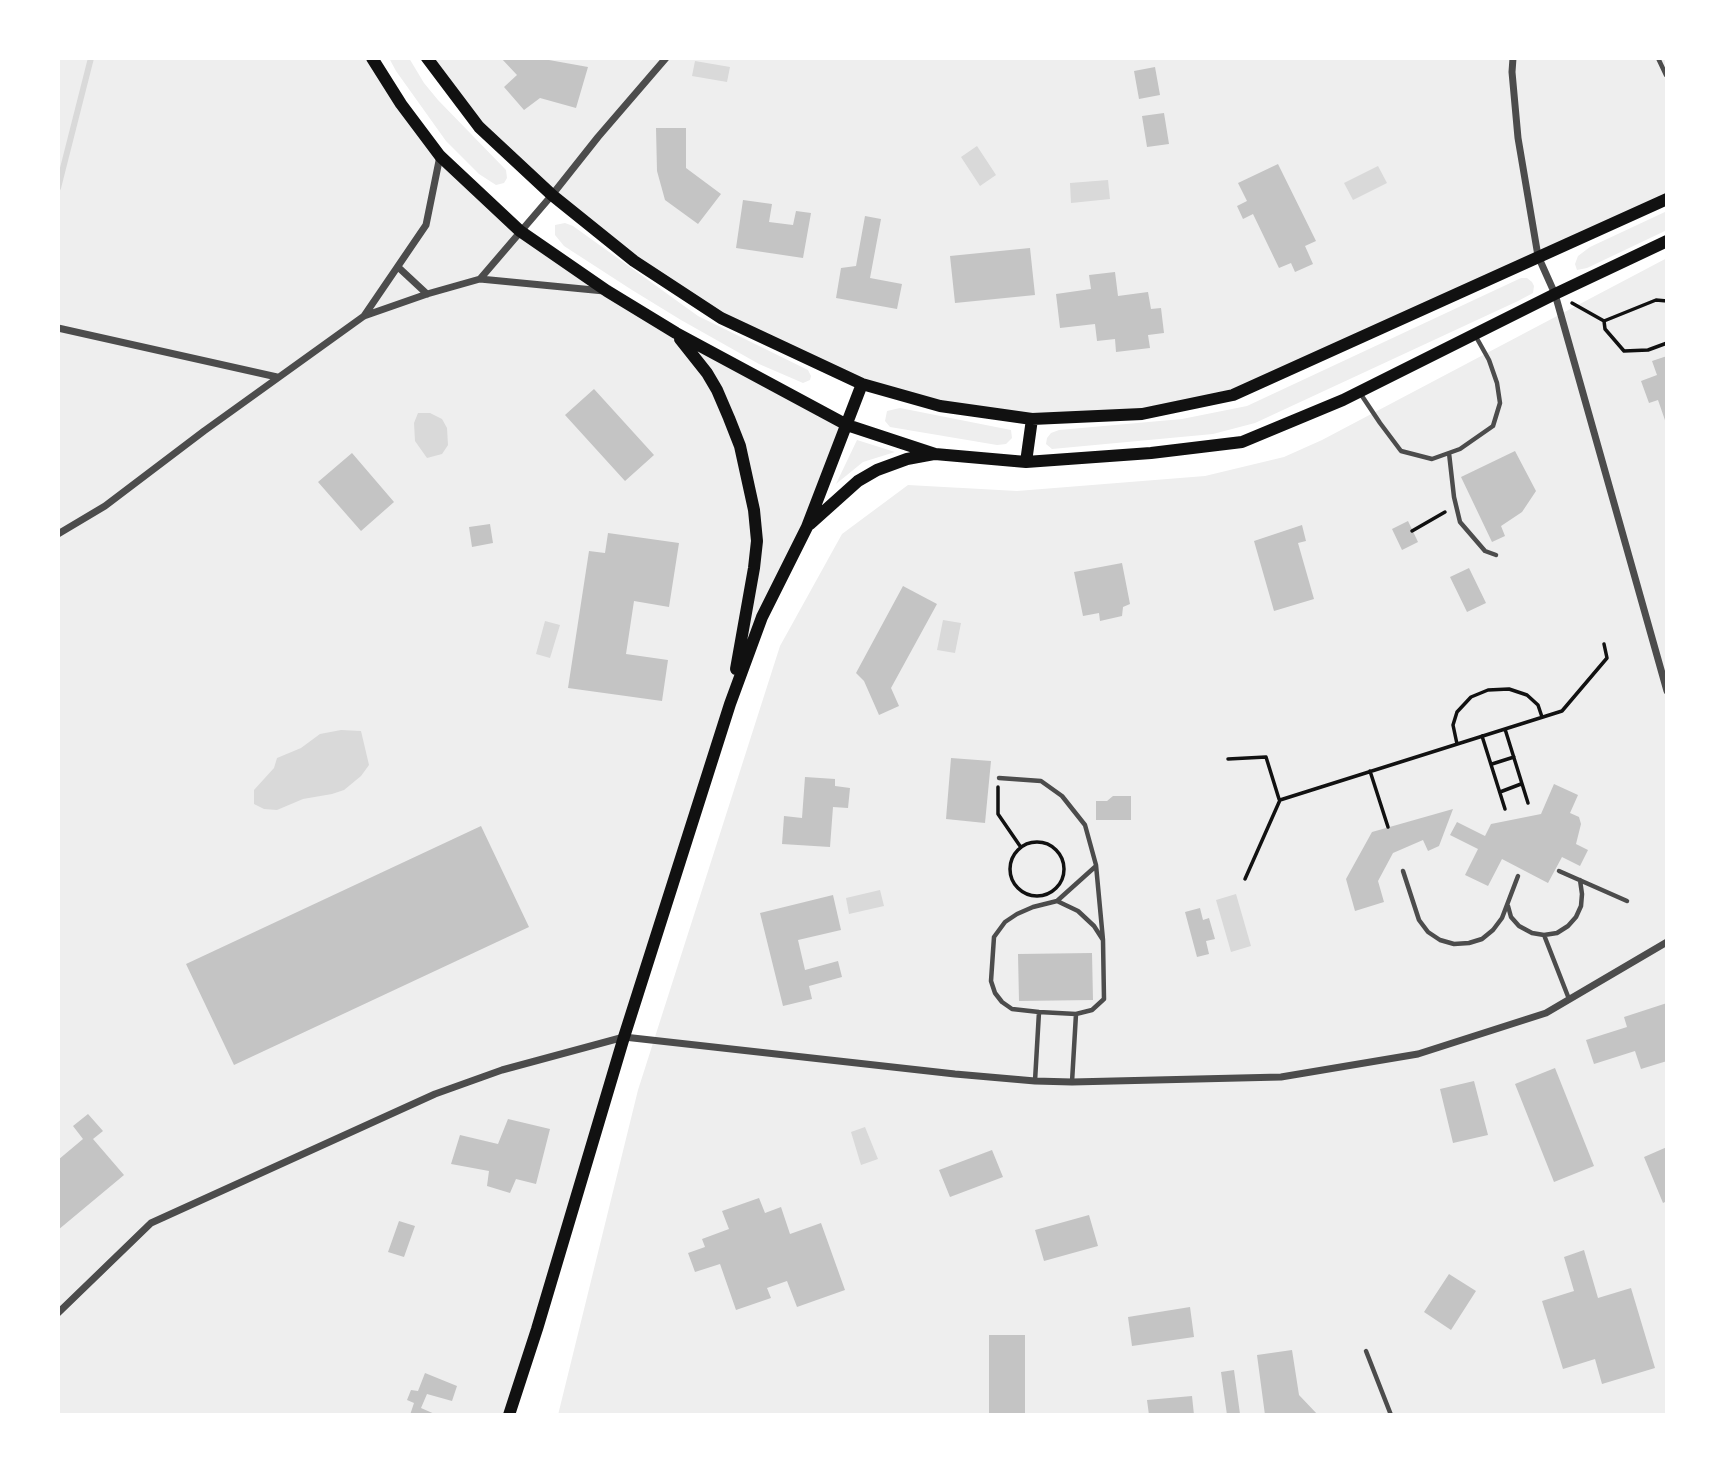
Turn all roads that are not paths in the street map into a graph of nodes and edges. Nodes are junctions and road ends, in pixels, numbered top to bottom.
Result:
1 (372, 58) edge
2 (426, 58) edge
3 (666, 58) edge
4 (1513, 58) edge
5 (1658, 58) edge
6 (1667, 75) edge
7 (440, 156) junction
8 (552, 195) junction
9 (1667, 199) edge
10 (520, 231) junction
11 (1667, 241) edge
12 (1538, 256) junction
13 (398, 267) junction
14 (480, 279) junction
15 (607, 291) junction
16 (427, 294) junction
17 (1555, 294) junction
18 (364, 316) junction
19 (58, 328) edge
20 (676, 333) junction
21 (1475, 334) junction
22 (278, 377) junction
23 (862, 384) junction
24 (1359, 392) junction
25 (1032, 419) junction
26 (847, 425) junction
27 (1450, 453) junction
28 (935, 454) junction
29 (1026, 462) junction
30 (807, 527) junction
31 (58, 534) edge
32 (1496, 555) dead end
33 (1667, 691) edge
34 (730, 705) junction
35 (999, 778) road end
36 (1096, 865) junction
37 (1559, 871) dead end
38 (1402, 872) dead end
39 (1518, 876) dead end
40 (1580, 880) junction
41 (1057, 901) junction
42 (1627, 901) dead end
43 (1507, 905) junction
44 (1544, 935) junction
45 (1104, 940) junction
46 (1667, 942) edge
47 (1569, 999) junction
48 (1039, 1012) junction
49 (1076, 1014) junction
50 (624, 1037) junction
51 (1035, 1081) junction
52 (1072, 1082) junction
53 (58, 1313) edge
54 (1366, 1351) dead end
55 (509, 1415) edge
56 (1391, 1415) edge

1 - 7 main road
2 - 8 main road
3 - 8 street
4 - 12 street
5 - 6 lane
7 - 10 main road
7 - 13 street
8 - 10 street
8 - 23 main road
9 - 12 main road
10 - 14 street
10 - 15 main road
11 - 17 main road
12 - 17 street
12 - 25 main road
13 - 16 street
13 - 18 street
14 - 15 street
14 - 16 street
15 - 20 main road
16 - 18 street
17 - 21 main road
17 - 33 street
18 - 22 street
19 - 22 street
20 - 26 main road
20 - 34 main road
21 - 24 main road
21 - 27 lane
22 - 31 street
23 - 25 main road
23 - 26 main road
24 - 27 lane
24 - 29 main road
25 - 29 main road
26 - 28 main road
26 - 30 main road
27 - 32 lane
28 - 29 main road
28 - 30 main road
30 - 34 main road
34 - 50 main road
35 - 36 lane
36 - 41 lane
36 - 45 lane
37 - 40 lane
38 - 43 lane
39 - 43 lane
40 - 42 lane
40 - 44 lane
41 - 45 lane
41 - 48 lane
43 - 44 lane
44 - 47 lane
45 - 49 lane
46 - 47 street
47 - 52 street
48 - 49 lane
48 - 51 lane
49 - 52 lane
50 - 51 street
50 - 53 street
50 - 55 main road
51 - 52 street
54 - 56 lane

